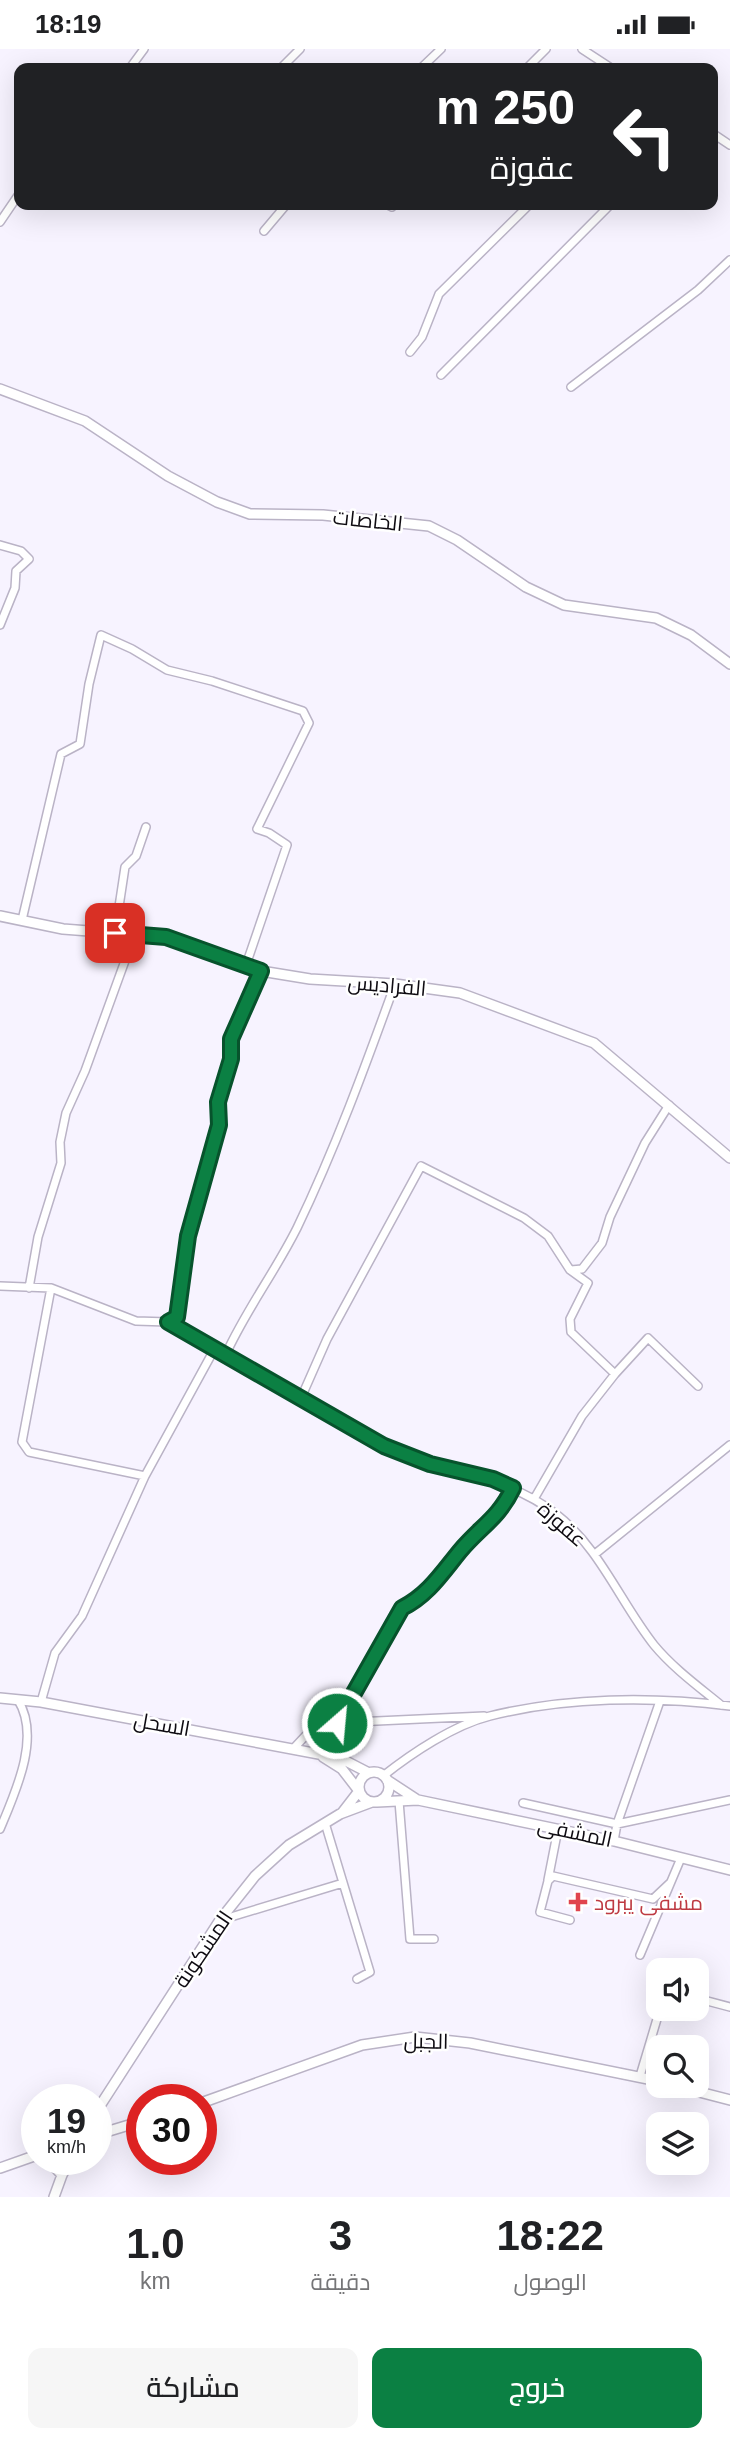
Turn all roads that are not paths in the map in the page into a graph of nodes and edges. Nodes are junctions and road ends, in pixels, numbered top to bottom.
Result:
1 (300, 49) edge
2 (441, 49) edge
3 (546, 49) edge
4 (582, 49) edge
5 (286, 63) edge
6 (426, 63) edge
7 (532, 63) edge
8 (603, 63) edge
9 (14, 201) edge
10 (282, 210) edge
11 (524, 210) edge
12 (605, 210) edge
13 (0, 222) edge
14 (264, 231) dead end
15 (730, 260) edge
16 (410, 352) dead end
17 (441, 375) dead end
18 (571, 387) dead end
19 (3, 390) edge
20 (0, 401) edge
21 (0, 545) edge
22 (0, 625) edge
23 (730, 664) edge
24 (146, 827) dead end
25 (0, 916) edge
26 (22, 920) junction
27 (115, 933) junction
28 (130, 934) junction
29 (246, 965) junction
30 (261, 971) junction
31 (395, 984) junction
32 (669, 1105) junction
33 (730, 1158) edge
34 (570, 1270) junction
35 (0, 1286) edge
36 (51, 1287) junction
37 (29, 1288) junction
38 (168, 1322) junction
39 (215, 1348) junction
40 (226, 1355) junction
41 (615, 1374) junction
42 (698, 1386) dead end
43 (301, 1398) junction
44 (730, 1445) edge
45 (145, 1476) junction
46 (513, 1488) junction
47 (534, 1499) junction
48 (595, 1554) junction
49 (0, 1698) edge
50 (18, 1700) junction
51 (660, 1701) junction
52 (41, 1702) junction
53 (726, 1706) edge
54 (489, 1716) junction
55 (337, 1723) junction
56 (294, 1748) junction
57 (322, 1757) junction
58 (369, 1773) junction
59 (385, 1778) junction
60 (359, 1791) junction
61 (418, 1800) junction
62 (730, 1800) edge
63 (399, 1801) junction
64 (374, 1802) junction
65 (523, 1803) dead end
66 (340, 1814) junction
67 (326, 1823) junction
68 (617, 1824) junction
69 (0, 1829) edge
70 (558, 1829) junction
71 (614, 1841) junction
72 (681, 1858) junction
73 (730, 1870) edge
74 (548, 1881) junction
75 (670, 1883) junction
76 (343, 1884) junction
77 (220, 1920) junction
78 (570, 1920) dead end
79 (434, 1939) dead end
80 (640, 1955) dead end
81 (356, 1979) dead end
82 (709, 2001) edge
83 (730, 2007) edge
84 (656, 2021) edge
85 (640, 2076) junction
86 (646, 2078) edge
87 (112, 2087) edge
88 (709, 2095) edge
89 (217, 2097) edge
90 (730, 2100) edge
91 (21, 2161) edge
92 (0, 2168) edge
93 (62, 2175) edge
94 (54, 2197) edge

1 - 5 street
2 - 6 street
3 - 7 street
4 - 8 street
9 - 13 street
10 - 14 street
11 - 16 street
12 - 17 street
15 - 18 street
19 - 20 street
19 - 23 street, الخاصات
21 - 22 street
24 - 27 street
25 - 26 street, الفراديس
26 - 27 street, الفراديس
26 - 29 street
27 - 28 street, الفراديس
28 - 29 street, الفراديس
28 - 37 street
29 - 30 street, الفراديس
30 - 31 street, الفراديس
30 - 38 street
31 - 32 street, الفراديس
31 - 40 street
32 - 33 street, الفراديس
32 - 34 street
34 - 41 street
34 - 43 street
35 - 37 street, عقوزة
36 - 37 street, عقوزة
36 - 38 street, عقوزة
36 - 45 street
38 - 39 street, عقوزة
39 - 40 street, عقوزة
39 - 45 street
40 - 43 street, عقوزة
41 - 42 street
41 - 47 street
43 - 46 street, عقوزة
44 - 48 street
45 - 52 street
46 - 47 street, عقوزة
46 - 55 street
47 - 48 street, عقوزة
48 - 53 street, عقوزة
49 - 50 street, السحل
50 - 52 street, السحل
50 - 69 street
51 - 53 street
51 - 54 street
51 - 68 street
52 - 56 street, السحل
54 - 55 street
54 - 59 street
55 - 56 street
56 - 57 street, السحل
57 - 58 street, السحل
57 - 60 street
58 - 59 street
58 - 60 street
59 - 61 street
59 - 64 street
60 - 64 street
60 - 66 street
61 - 63 street
61 - 70 street, المشفى
62 - 68 street
63 - 64 street
63 - 79 street
64 - 66 street
65 - 68 street
66 - 67 street, المشكونة
67 - 76 street
67 - 77 street, المشكونة
68 - 71 street
70 - 71 street, المشفى
70 - 74 street
71 - 72 street, المشفى
72 - 73 street, المشفى
72 - 75 street
74 - 75 street
74 - 78 street
75 - 80 street
76 - 77 street
76 - 81 street
77 - 87 street, المشكونة
82 - 83 street
84 - 85 street
85 - 86 street, الجبل
85 - 89 street, الجبل
88 - 90 street
91 - 92 street
93 - 94 street

